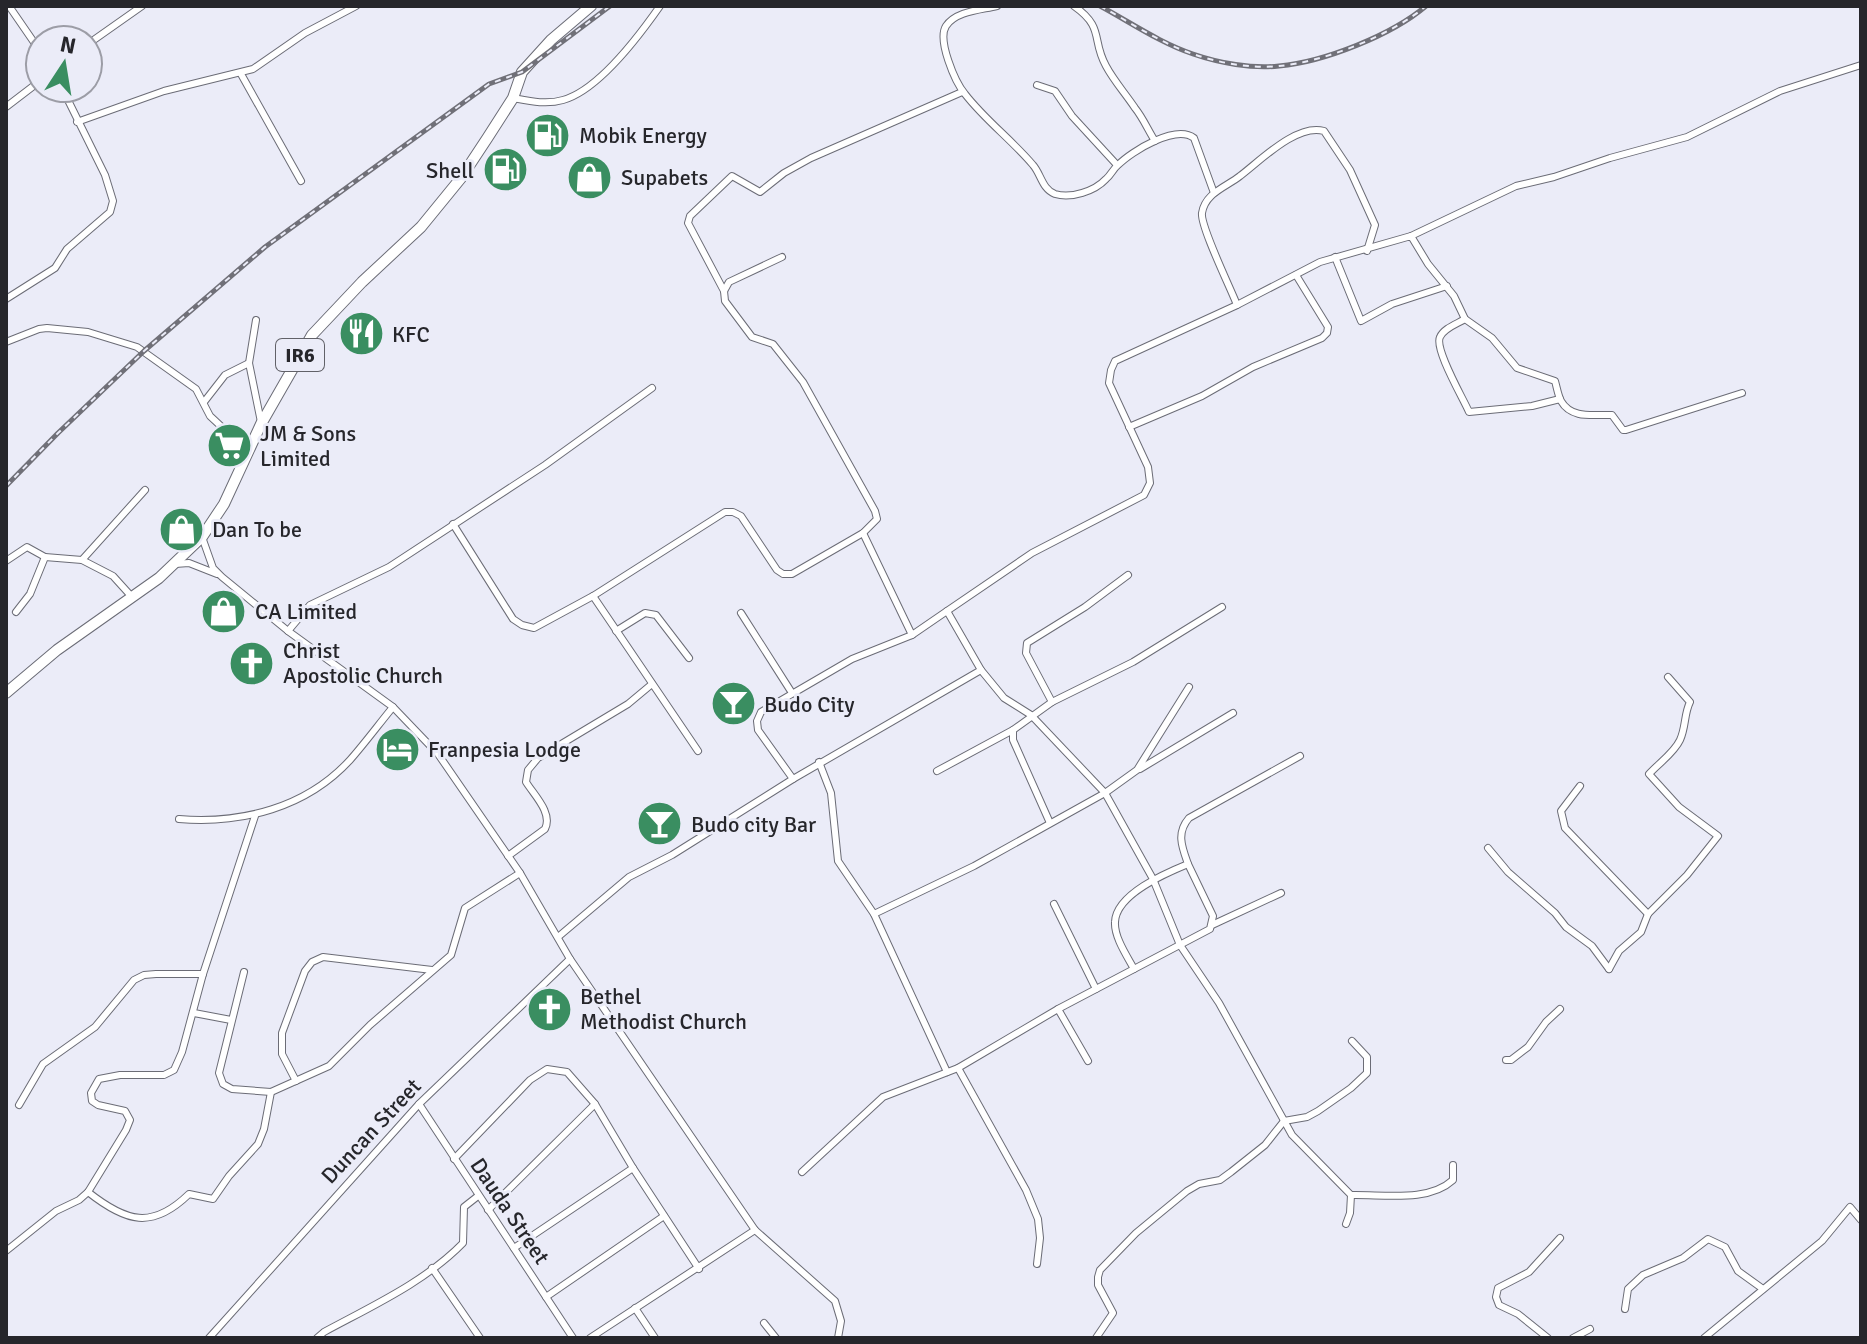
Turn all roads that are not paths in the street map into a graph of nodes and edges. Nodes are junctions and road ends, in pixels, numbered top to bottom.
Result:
1 (9, 6) edge
2 (142, 6) edge
3 (356, 6) edge
4 (591, 6) edge
5 (660, 6) edge
6 (997, 6) edge
7 (1074, 6) edge
8 (24, 28) edge
9 (104, 33) edge
10 (1861, 65) edge
11 (241, 74) junction
12 (1037, 85) dead end
13 (962, 92) junction
14 (24, 93) edge
15 (513, 98) junction
16 (69, 104) edge
17 (6, 107) edge
18 (77, 122) junction
19 (1155, 141) junction
20 (1117, 165) junction
21 (301, 181) dead end
22 (1214, 193) junction
23 (1411, 236) junction
24 (1367, 251) junction
25 (782, 257) dead end
26 (1335, 257) junction
27 (1296, 275) junction
28 (1447, 286) junction
29 (724, 291) junction
30 (6, 299) edge
31 (1237, 305) junction
32 (1465, 319) junction
33 (256, 320) dead end
34 (7, 341) edge
35 (249, 363) junction
36 (652, 388) dead end
37 (1742, 393) dead end
38 (1560, 399) junction
39 (204, 402) junction
40 (261, 424) junction
41 (1129, 427) junction
42 (251, 448) junction
43 (145, 490) dead end
44 (453, 524) junction
45 (863, 533) junction
46 (202, 537) junction
47 (45, 557) junction
48 (82, 560) junction
49 (6, 561) edge
50 (175, 564) junction
51 (1128, 575) dead end
52 (222, 577) junction
53 (593, 596) junction
54 (132, 597) junction
55 (1222, 607) dead end
56 (947, 611) junction
57 (16, 612) dead end
58 (741, 613) dead end
59 (288, 631) junction
60 (616, 631) junction
61 (912, 635) junction
62 (689, 658) dead end
63 (981, 670) junction
64 (1668, 677) dead end
65 (652, 684) junction
66 (1189, 687) dead end
67 (6, 693) edge
68 (792, 693) junction
69 (1052, 702) junction
70 (393, 707) junction
71 (1233, 713) dead end
72 (1031, 715) junction
73 (1013, 730) junction
74 (698, 751) dead end
75 (1300, 756) dead end
76 (819, 762) junction
77 (1137, 770) junction
78 (937, 771) dead end
79 (793, 779) junction
80 (1580, 786) dead end
81 (1105, 793) junction
82 (255, 816) junction
83 (179, 819) dead end
84 (1050, 823) junction
85 (1488, 848) dead end
86 (508, 856) junction
87 (1188, 864) junction
88 (520, 873) junction
89 (1153, 879) junction
90 (1281, 893) dead end
91 (1054, 904) dead end
92 (874, 914) junction
93 (1648, 914) junction
94 (1212, 925) junction
95 (558, 937) junction
96 (1180, 945) junction
97 (570, 959) junction
98 (1134, 969) junction
99 (432, 970) junction
100 (244, 972) dead end
101 (203, 974) junction
102 (1096, 989) junction
103 (1058, 1009) junction
104 (1560, 1009) dead end
105 (194, 1013) junction
106 (231, 1020) junction
107 (1352, 1041) dead end
108 (1506, 1060) dead end
109 (1088, 1061) dead end
110 (958, 1068) junction
111 (947, 1072) junction
112 (296, 1081) junction
113 (271, 1092) junction
114 (419, 1104) junction
115 (595, 1104) junction
116 (19, 1105) dead end
117 (1284, 1121) junction
118 (454, 1159) junction
119 (1453, 1165) dead end
120 (633, 1168) junction
121 (802, 1172) dead end
122 (88, 1192) junction
123 (1351, 1195) junction
124 (478, 1196) junction
125 (488, 1210) junction
126 (664, 1216) junction
127 (1861, 1220) edge
128 (1346, 1224) dead end
129 (755, 1230) junction
130 (1560, 1238) dead end
131 (514, 1248) junction
132 (6, 1251) edge
133 (1037, 1264) dead end
134 (432, 1268) junction
135 (699, 1269) junction
136 (1763, 1289) junction
137 (546, 1297) junction
138 (635, 1308) junction
139 (1625, 1309) dead end
140 (764, 1323) dead end
141 (1590, 1329) dead end
142 (209, 1338) edge
143 (317, 1338) edge
144 (480, 1338) edge
145 (573, 1338) edge
146 (590, 1338) edge
147 (655, 1338) edge
148 (776, 1338) edge
149 (838, 1338) edge
150 (1096, 1338) edge
151 (1548, 1338) edge
152 (1573, 1338) edge
153 (1704, 1338) edge

1 - 8 street
2 - 9 street
3 - 11 street
4 - 15 main road, IR6
5 - 15 street
6 - 13 street
7 - 19 street
10 - 23 street
11 - 18 street
11 - 21 street
12 - 20 street
13 - 20 street
13 - 29 street
14 - 17 street
15 - 40 main road, IR6
16 - 18 street
18 - 30 street
19 - 20 street
19 - 22 street
22 - 24 street
22 - 31 street
23 - 24 street
23 - 28 street
24 - 26 street
25 - 29 street
26 - 27 street
26 - 28 street
27 - 31 street
27 - 41 street
28 - 32 street
29 - 45 street
31 - 41 street
32 - 38 street
32 - 38 street
33 - 35 street
34 - 39 street
35 - 39 street
35 - 40 street
36 - 44 street
37 - 38 street
39 - 42 street
40 - 42 main road, IR6
41 - 56 street
42 - 46 main road, IR6
43 - 48 street
44 - 53 street
44 - 59 street
45 - 53 street
45 - 61 street
46 - 50 main road, IR6
46 - 52 street
47 - 48 street
47 - 49 street
47 - 57 street
48 - 54 street
50 - 52 street
50 - 54 main road, IR6
51 - 69 street
52 - 59 street
53 - 60 street
54 - 67 main road, IR6
55 - 69 street
56 - 61 street
56 - 63 street
58 - 68 street
59 - 70 street
60 - 62 street
60 - 65 street
61 - 68 street
63 - 72 street
63 - 76 street
64 - 93 street
65 - 74 street
65 - 86 street
66 - 77 street
68 - 79 street
69 - 72 street
70 - 82 street
70 - 86 street
71 - 77 street
72 - 73 street
72 - 81 street
73 - 78 street
73 - 84 street
75 - 87 street
76 - 79 street
76 - 92 street
77 - 81 street
79 - 95 street
80 - 93 street
81 - 84 street
81 - 89 street
82 - 83 street
82 - 101 street
84 - 92 street
85 - 93 street
86 - 88 street
87 - 89 street
87 - 94 street
88 - 95 street
88 - 99 street
89 - 96 street
89 - 98 street
90 - 94 street
91 - 102 street
92 - 111 street
94 - 96 street
95 - 97 street
96 - 98 street
96 - 117 street
97 - 114 street, Duncan Street
97 - 129 street
98 - 102 street
99 - 112 street
99 - 112 street
100 - 106 street
101 - 105 street
101 - 116 street
102 - 103 street
103 - 109 street
103 - 110 street
104 - 108 street
105 - 106 street
105 - 122 street
106 - 113 street
107 - 117 street
110 - 111 street
110 - 133 street
111 - 121 street
112 - 113 street
113 - 122 street
114 - 118 street, Dauda Street
114 - 142 street, Duncan Street
115 - 118 street
115 - 120 street
115 - 125 street
117 - 123 street
117 - 150 street
118 - 124 street, Dauda Street
119 - 123 street
120 - 126 street
120 - 131 street
122 - 132 street
123 - 128 street
124 - 125 street, Dauda Street
124 - 134 street
125 - 131 street, Dauda Street
126 - 135 street
126 - 137 street
127 - 136 street
129 - 135 street
129 - 149 street
130 - 151 street
131 - 137 street, Dauda Street
134 - 143 street
134 - 144 street
135 - 138 street
136 - 139 street
136 - 153 street
137 - 145 street, Dauda Street
138 - 146 street
138 - 147 street
140 - 148 street
141 - 152 street

